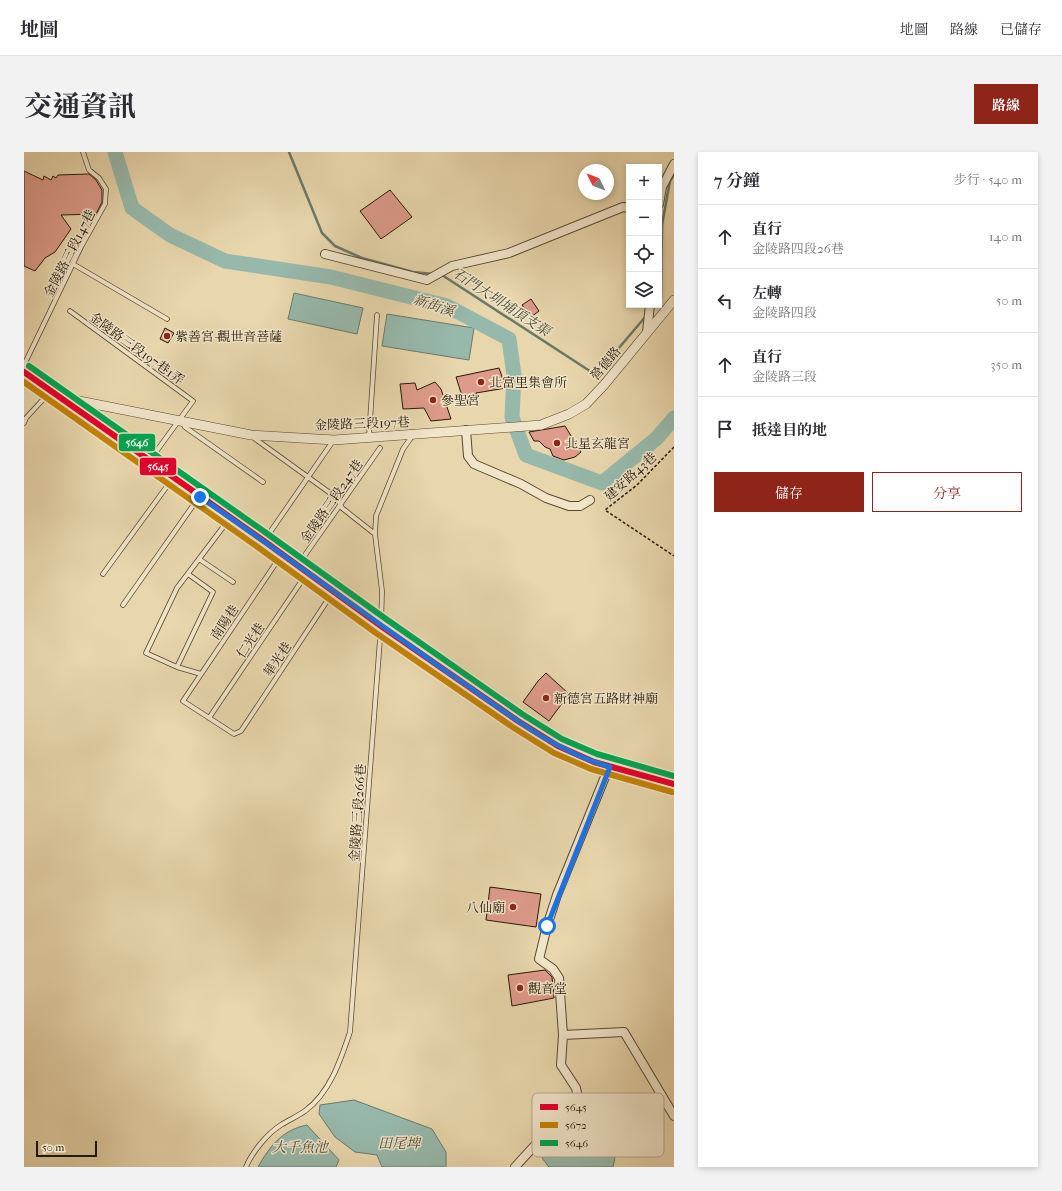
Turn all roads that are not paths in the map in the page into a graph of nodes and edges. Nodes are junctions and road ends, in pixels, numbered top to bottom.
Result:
1 (83, 152) edge
2 (674, 164) edge
3 (660, 200) edge
4 (626, 208) edge
5 (325, 254) dead end
6 (73, 264) junction
7 (674, 300) edge
8 (650, 308) edge
9 (70, 311) dead end
10 (376, 315) dead end
11 (167, 319) dead end
12 (648, 332) junction
13 (24, 365) edge
14 (24, 372) edge
15 (54, 395) junction
16 (180, 421) junction
17 (24, 423) edge
18 (501, 428) joint
19 (466, 430) junction
20 (251, 435) junction
21 (414, 435) junction
22 (369, 436) junction
23 (334, 440) junction
24 (380, 448) dead end
25 (149, 462) junction
26 (173, 478) junction
27 (309, 478) junction
28 (263, 482) dead end
29 (200, 497) junction
30 (590, 500) dead end
31 (340, 504) junction
32 (230, 517) junction
33 (375, 534) junction
34 (264, 541) junction
35 (282, 554) junction
36 (199, 559) junction
37 (298, 565) junction
38 (307, 572) junction
39 (102, 574) dead end
40 (188, 574) junction
41 (233, 582) dead end
42 (334, 592) junction
43 (123, 605) dead end
44 (381, 626) junction
45 (177, 668) junction
46 (201, 674) junction
47 (209, 718) junction
48 (610, 767) junction
49 (674, 784) edge
50 (563, 1035) junction
51 (577, 1093) edge
52 (660, 1093) edge
53 (664, 1099) edge
54 (674, 1116) edge
55 (532, 1148) edge
56 (246, 1167) edge
57 (515, 1167) edge

1 - 6 lane, 金陵路三段147巷
2 - 3 street
4 - 5 street
6 - 11 lane
6 - 13 lane, 金陵路三段147巷
7 - 12 street, 營德路
8 - 12 street
9 - 16 lane, 金陵路三段197巷1弄
10 - 22 lane
12 - 18 street, 營德路
14 - 15 main road
15 - 16 street, 金陵路三段197巷
15 - 17 lane
15 - 25 main road
16 - 20 street, 金陵路三段197巷
16 - 25 lane
16 - 28 lane
18 - 19 street, 金陵路三段197巷
19 - 21 street, 金陵路三段197巷
19 - 30 street
20 - 23 street, 金陵路三段197巷
20 - 27 lane
21 - 22 street, 金陵路三段197巷
21 - 33 lane, 金陵路三段266巷
22 - 23 street, 金陵路三段197巷
23 - 27 lane
24 - 31 lane, 金陵路三段247巷
25 - 26 main road
26 - 29 main road
26 - 39 lane
27 - 31 lane
27 - 34 lane
29 - 32 main road
29 - 43 lane
31 - 33 lane
31 - 37 lane, 金陵路三段247巷
32 - 34 main road
32 - 36 lane
33 - 44 lane, 金陵路三段266巷
34 - 35 main road
35 - 37 main road
35 - 46 lane, 南陽巷
36 - 40 lane
36 - 41 lane
37 - 38 main road
38 - 42 main road
38 - 47 lane, 仁光巷
40 - 45 lane
40 - 45 lane
42 - 44 main road
42 - 47 lane, 華光巷
44 - 48 main road
44 - 56 lane, 金陵路三段266巷
45 - 46 lane
46 - 47 lane, 南陽巷
48 - 49 main road
48 - 50 street
50 - 51 street
50 - 52 street
53 - 54 street
55 - 57 street

